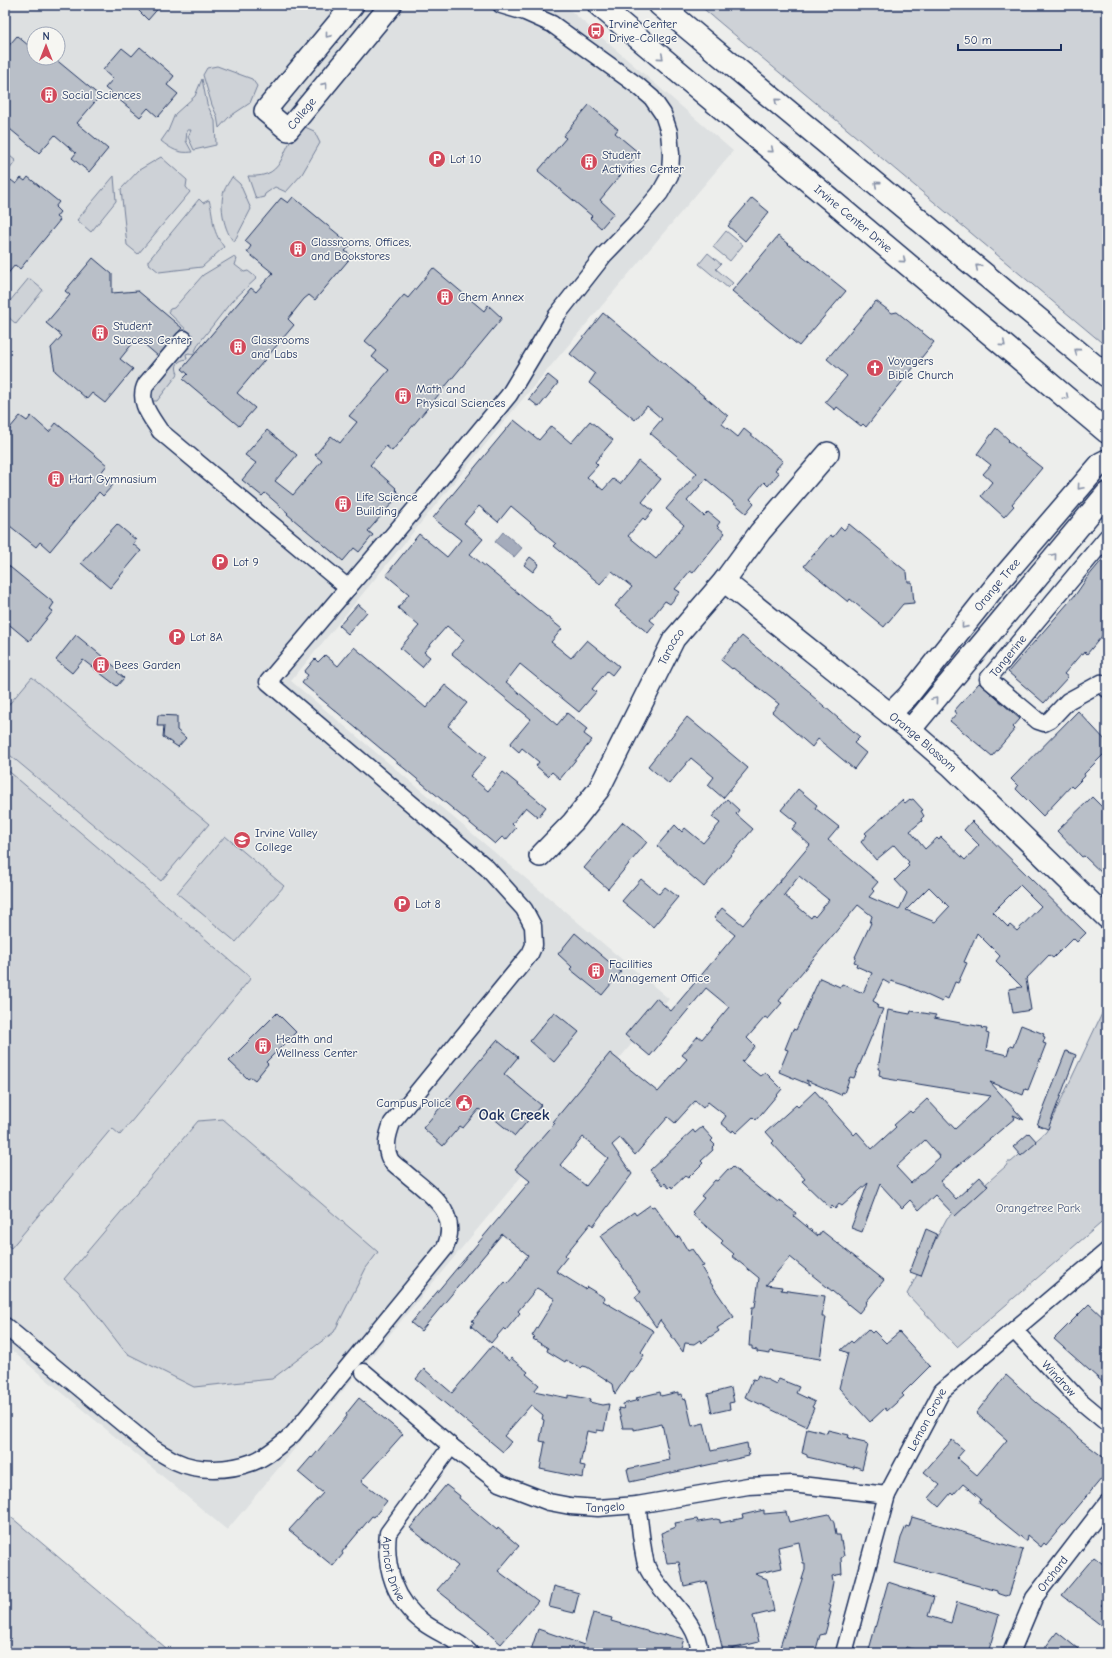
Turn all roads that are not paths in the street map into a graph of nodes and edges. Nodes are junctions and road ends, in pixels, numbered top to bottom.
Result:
1 (353, 5) edge
2 (391, 5) edge
3 (501, 5) edge
4 (599, 5) edge
5 (660, 5) edge
6 (184, 339) dead end
7 (1107, 376) edge
8 (1107, 432) edge
9 (828, 454) dead end
10 (1107, 460) edge
11 (1107, 493) edge
12 (1107, 537) edge
13 (724, 581) junction
14 (348, 588) junction
15 (1107, 689) edge
16 (890, 714) junction
17 (910, 730) junction
18 (540, 856) dead end
19 (1107, 918) edge
20 (1107, 1251) edge
21 (5, 1326) edge
22 (1014, 1330) junction
23 (364, 1372) dead end
24 (1107, 1423) edge
25 (451, 1446) junction
26 (887, 1495) junction
27 (1107, 1503) edge
28 (637, 1505) junction
29 (470, 1653) edge
30 (699, 1653) edge
31 (844, 1653) edge
32 (1011, 1653) edge

1 -> 2 street, College
3 - 14 street
4 -> 8 main road, Irvine Center Drive
7 -> 5 main road
6 - 14 street
9 - 13 street, Tarocco
10 -> 16 street, Orange Tree
17 -> 11 street
12 - 15 street, Tangerine
13 - 16 street, Orange Blossom
13 - 18 street, Tarocco
14 - 21 street
16 - 17 street, Orange Blossom
17 - 19 street, Orange Blossom
20 - 22 street, Lemon Grove
22 - 24 street, Windrow
22 - 26 street, Lemon Grove
23 - 25 street, Tangelo
25 - 28 street, Tangelo
25 - 29 street, Apricot Drive
26 - 28 street, Tangelo
26 - 31 street, Lemon Grove
27 - 32 street, Orchard
28 - 30 street

